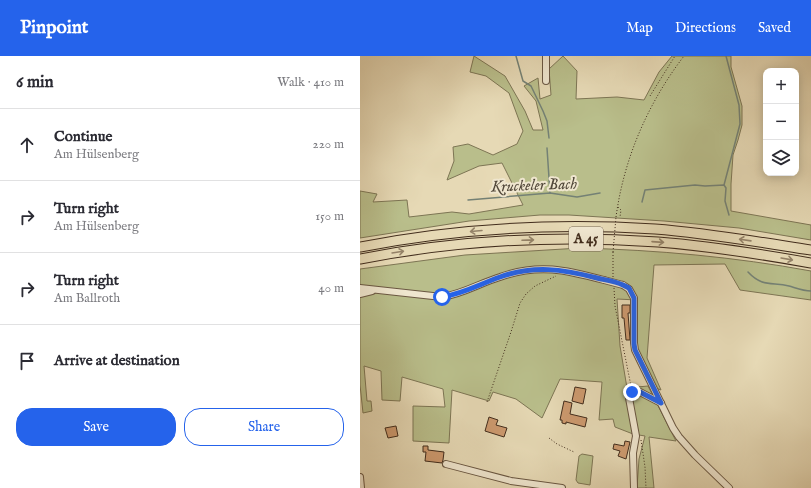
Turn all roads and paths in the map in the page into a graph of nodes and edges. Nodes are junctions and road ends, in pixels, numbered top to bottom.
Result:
1 (546, 56) edge
2 (676, 56) edge
3 (684, 56) edge
4 (546, 81) dead end
5 (650, 96) dead end
6 (618, 206) junction
7 (620, 217) dead end
8 (360, 246) edge
9 (811, 250) edge
10 (360, 259) edge
11 (811, 263) edge
12 (560, 274) dead end
13 (360, 288) edge
14 (379, 290) junction
15 (360, 294) edge
16 (632, 392) junction
17 (487, 402) dead end
18 (661, 403) junction
19 (549, 438) dead end
20 (574, 452) dead end
21 (446, 464) dead end
22 (360, 477) edge
23 (361, 488) edge
24 (562, 488) edge
25 (634, 488) edge
26 (729, 488) edge

1 - 4 street
2 - 5 path
3 - 6 path
6 - 7 path
6 - 16 path, bridge
9 -> 8 highway, A 45
10 -> 11 highway, A 45
12 - 17 path
13 - 14 street
14 - 15 street
14 - 18 street, bridge
16 - 18 street
16 - 25 street
18 - 26 street
19 - 20 path
21 - 24 street
22 - 23 street

